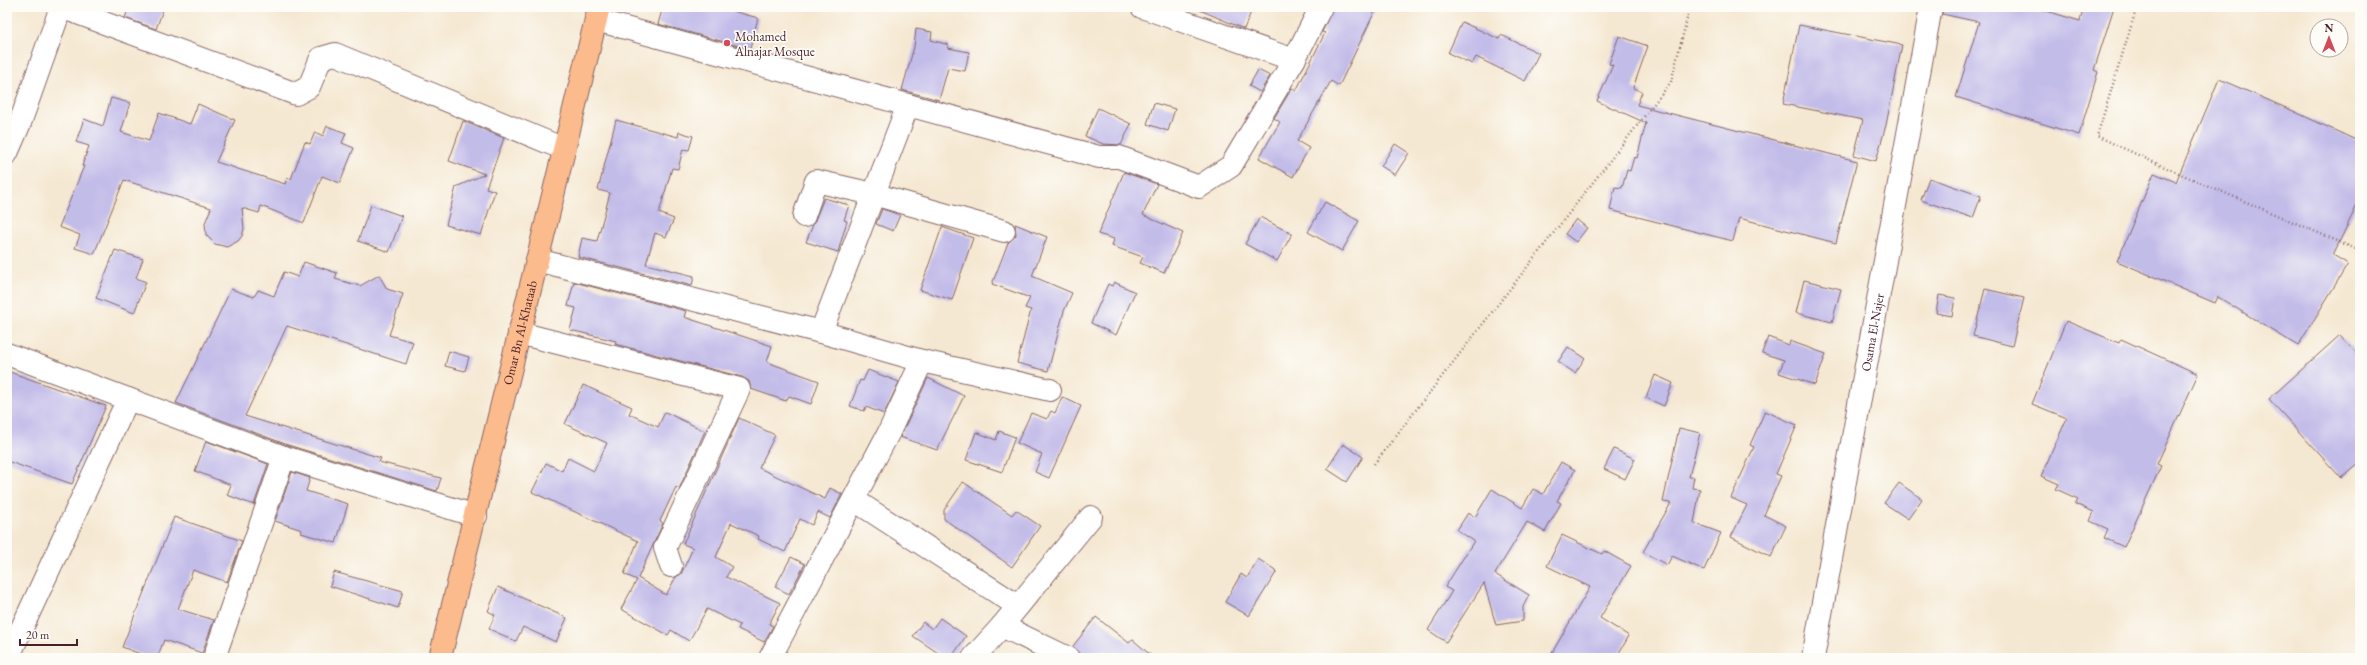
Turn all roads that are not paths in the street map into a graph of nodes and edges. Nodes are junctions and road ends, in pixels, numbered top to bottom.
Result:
1 (61, 7) edge
2 (1142, 7) edge
3 (1321, 7) edge
4 (1931, 7) edge
5 (597, 14) edge
6 (1294, 60) junction
7 (908, 105) junction
8 (564, 149) junction
9 (7, 153) edge
10 (873, 194) junction
11 (804, 216) dead end
12 (1004, 231) dead end
13 (537, 260) junction
14 (821, 332) junction
15 (519, 333) junction
16 (7, 354) edge
17 (922, 361) junction
18 (1050, 390) dead end
19 (128, 399) junction
20 (284, 457) junction
21 (854, 500) junction
22 (476, 516) junction
23 (1091, 518) dead end
24 (671, 566) dead end
25 (1018, 606) junction
26 (1002, 626) junction
27 (8, 658) edge
28 (214, 658) edge
29 (440, 658) edge
30 (770, 658) edge
31 (973, 658) edge
32 (1068, 658) edge
33 (1812, 658) edge

1 - 8 street
1 - 9 street
2 - 6 street
3 - 6 street
4 - 33 street, Osama El-Najer
5 - 7 street
5 - 8 main road, Omar Bn Al-Khataab
6 - 7 street
7 - 10 street
8 - 13 main road, Omar Bn Al-Khataab
10 - 11 street
10 - 12 street
10 - 14 street
13 - 14 street
13 - 15 main road, Omar Bn Al-Khataab
14 - 17 street
15 - 22 main road, Omar Bn Al-Khataab
15 - 24 street
16 - 19 street
17 - 18 street
17 - 21 street
19 - 20 street
19 - 27 street
20 - 22 street
20 - 28 street
21 - 25 street
21 - 30 street
22 - 29 main road, Omar Bn Al-Khataab
23 - 25 street
25 - 26 street
26 - 31 street
26 - 32 street

